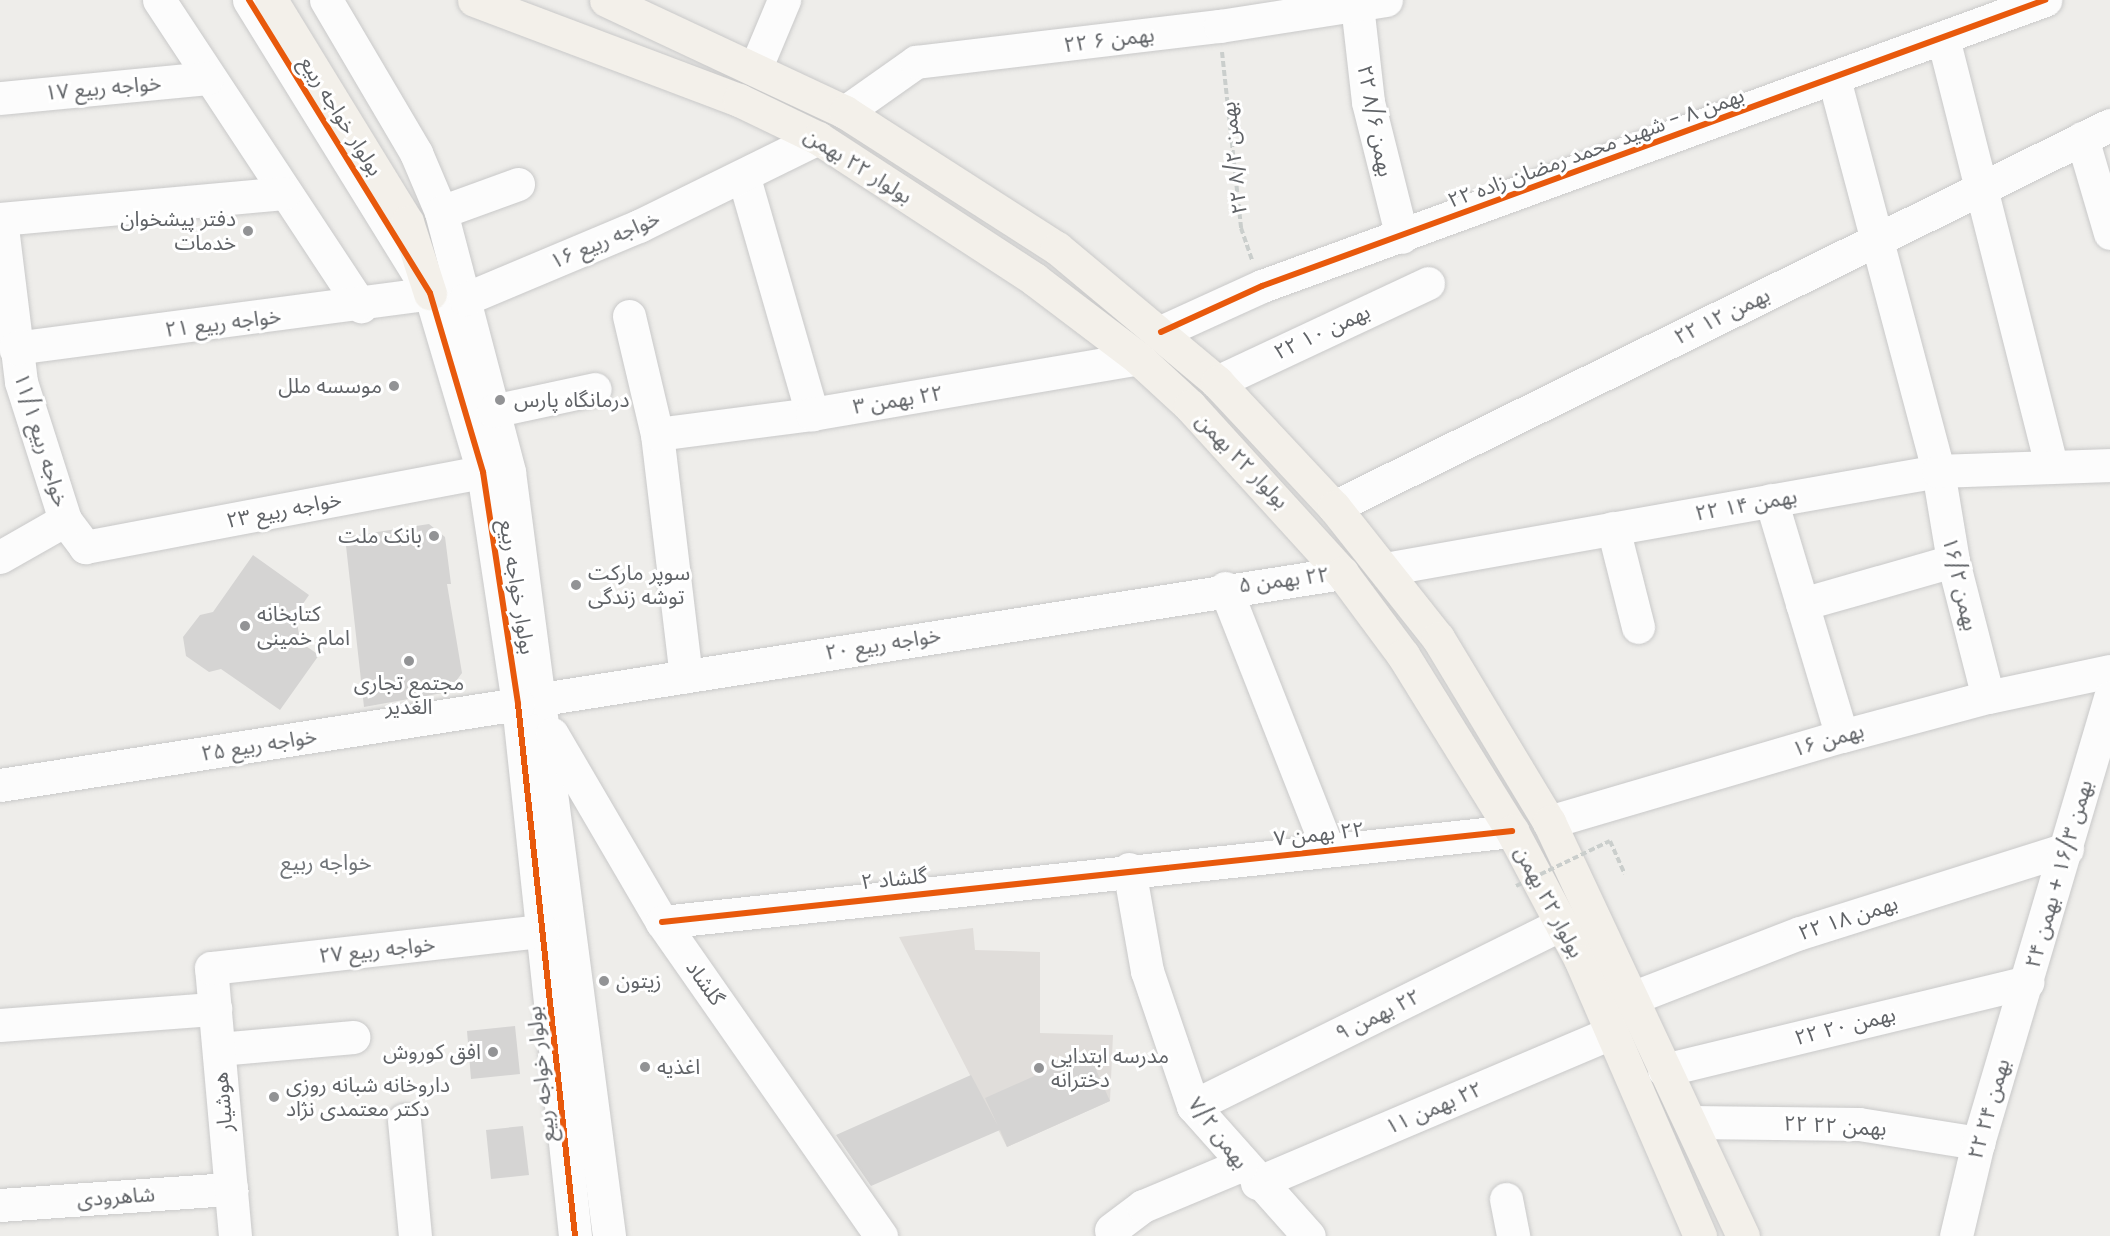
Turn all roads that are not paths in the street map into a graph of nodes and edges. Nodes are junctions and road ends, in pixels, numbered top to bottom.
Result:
1 (159, 0) edge
2 (249, 0) edge
3 (271, 0) edge
4 (326, 0) edge
5 (474, 0) edge
6 (606, 0) edge
7 (784, 0) edge
8 (2045, 0) edge
9 (1371, 2) edge
10 (1943, 38) junction
11 (756, 68) junction
12 (207, 78) junction
13 (1834, 78) junction
14 (0, 98) edge
15 (845, 112) junction
16 (2096, 131) edge
17 (818, 138) junction
18 (744, 178) junction
19 (518, 184) dead end
20 (1981, 188) junction
21 (284, 193) junction
22 (441, 212) junction
23 (1, 219) edge
24 (2110, 233) edge
25 (1402, 237) junction
26 (1880, 238) junction
27 (3, 259) edge
28 (1428, 283) dead end
29 (430, 293) junction
30 (465, 299) junction
31 (361, 306) junction
32 (629, 316) dead end
33 (1161, 332) junction
34 (15, 348) junction
35 (1138, 358) junction
36 (1216, 382) junction
37 (10, 383) edge
38 (595, 389) dead end
39 (494, 411) junction
40 (812, 414) junction
41 (657, 434) junction
42 (2051, 464) junction
43 (2110, 465) edge
44 (1938, 471) junction
45 (483, 472) junction
46 (1771, 500) junction
47 (1334, 507) junction
48 (65, 520) junction
49 (1613, 528) junction
50 (85, 547) joint
51 (0, 557) edge
52 (1953, 561) junction
53 (1385, 569) junction
54 (1342, 573) junction
55 (1225, 588) junction
56 (1802, 604) junction
57 (1638, 627) dead end
58 (2110, 671) edge
59 (686, 676) junction
60 (1988, 697) junction
61 (2110, 697) edge
62 (535, 708) junction
63 (1842, 736) junction
64 (0, 785) edge
65 (1549, 822) junction
66 (1512, 831) junction
67 (1328, 849) junction
68 (2067, 849) junction
69 (1130, 869) junction
70 (662, 922) junction
71 (1562, 924) junction
72 (543, 931) junction
73 (211, 968) joint
74 (2027, 982) junction
75 (1632, 998) junction
76 (215, 1009) junction
77 (0, 1024) edge
78 (1610, 1033) junction
79 (353, 1037) dead end
80 (219, 1049) junction
81 (1664, 1070) junction
82 (1193, 1106) junction
83 (404, 1120) dead end
84 (1691, 1122) junction
85 (1978, 1143) junction
86 (1249, 1174) junction
87 (231, 1189) junction
88 (1506, 1199) dead end
89 (0, 1206) edge
90 (1111, 1230) dead end
91 (236, 1236) edge
92 (415, 1236) edge
93 (575, 1236) edge
94 (609, 1236) edge
95 (881, 1236) edge
96 (1309, 1236) edge
97 (1513, 1236) edge
98 (1700, 1236) edge
99 (1743, 1236) edge
100 (1956, 1236) edge

1 - 12 street
2 - 29 street, بولوار خواجه ربیع
3 - 29 main road
4 - 22 street, بولوار خواجه ربیع
5 - 17 main road, بولوار ۲۲ بهمن
6 - 11 main road, بولوار ۲۲ بهمن
7 - 11 street
8 - 10 street, ۲۲ بهمن ۸ - شهید محمد رمضان زاده
9 - 15 street, ۲۲ بهمن ۶
9 - 25 street, ۲۲ بهمن ۸/۶
10 - 13 street, ۲۲ بهمن ۸ - شهید محمد رمضان زاده
10 - 20 street
11 - 15 main road, بولوار ۲۲ بهمن
12 - 14 street, خواجه ربیع ۱۷
12 - 21 street
13 - 25 street, ۲۲ بهمن ۸ - شهید محمد رمضان زاده
13 - 26 street, بهمن ۱۶/۲
15 - 33 main road, بولوار ۲۲ بهمن
16 - 20 street, ۲۲ بهمن ۱۲
16 - 24 street
17 - 18 street, خواجه ربیع ۱۶
17 - 35 main road, بولوار ۲۲ بهمن
18 - 30 street, خواجه ربیع ۱۶
18 - 40 street
19 - 22 street
20 - 26 street, ۲۲ بهمن ۱۲
20 - 42 street
21 - 23 street
21 - 31 street
22 - 30 street, بولوار خواجه ربیع
23 - 27 street, خواجه ربیع ۱۱/۱
25 - 33 street, ۲۲ بهمن ۸ - شهید محمد رمضان زاده
26 - 44 street, بهمن ۱۶/۲
26 - 47 street, ۲۲ بهمن ۱۲
27 - 34 street, خواجه ربیع ۱۱/۱
28 - 36 street, ۲۲ بهمن ۱۰
29 - 31 street, خواجه ربیع ۲۱
29 - 45 street, بولوار خواجه ربیع
30 - 39 street, بولوار خواجه ربیع
31 - 34 street, خواجه ربیع ۲۱
32 - 41 street
33 - 36 main road, بولوار ۲۲ بهمن
34 - 37 street, خواجه ربیع ۱۱/۱
35 - 40 street, ٢٢ بهمن ۳
35 - 54 main road, بولوار ۲۲ بهمن
36 - 47 main road, بولوار ۲۲ بهمن
37 - 48 street, خواجه ربیع ۱۱/۱
38 - 39 street
39 - 62 street, بولوار خواجه ربیع
40 - 41 street, ٢٢ بهمن ۳
41 - 59 street
42 - 43 street, ۲۲ بهمن ۱۴
42 - 44 street, ۲۲ بهمن ۱۴
44 - 46 street, ۲۲ بهمن ۱۴
44 - 52 street, بهمن ۱۶/۲
45 - 50 street, خواجه ربیع ۲۳
45 - 62 street, بولوار خواجه ربیع
46 - 49 street, ۲۲ بهمن ۱۴
46 - 56 street
47 - 53 main road, بولوار ۲۲ بهمن
48 - 50 street, خواجه ربیع ۱۱/۱
48 - 51 street
49 - 53 street, ۲۲ بهمن ۱۴
49 - 57 street
52 - 56 street
52 - 60 street, بهمن ۱۶/۲
53 - 65 main road, بولوار ۲۲ بهمن
54 - 55 street, ٢٢ بهمن ۵
54 - 66 main road, بولوار ۲۲ بهمن
55 - 59 street, خواجه ربیع ۲۰
55 - 67 street
56 - 63 street
58 - 60 street, بهمن ۱۶
59 - 62 street, خواجه ربیع ۲۰
60 - 63 street, بهمن ۱۶
61 - 68 street, بهمن ۱۶/۳ + بهمن ۲۴
62 - 64 street, خواجه ربیع ۲۵
62 - 70 street, گلشاد
62 - 72 street, بولوار خواجه ربیع
62 - 94 street, بولوار خواجه ربیع
63 - 65 street, بهمن ۱۶
65 - 75 main road, بولوار ۲۲ بهمن
66 - 67 street, ٢٢ بهمن ٧
66 - 71 main road, بولوار ۲۲ بهمن
67 - 69 street, ٢٢ بهمن ٧
68 - 74 street, بهمن ۱۶/۳ + بهمن ۲۴
68 - 75 street, ۲۲ بهمن ۱۸
69 - 70 street, گلشاد ۲
69 - 82 street, بهمن ۷/۲
70 - 95 street, گلشاد
71 - 78 main road, بولوار ۲۲ بهمن
71 - 82 street, ٢٢ بهمن ۹
72 - 73 street, خواجه ربیع ۲۷
72 - 93 street, بولوار خواجه ربیع
73 - 76 street, هوشیار
74 - 81 street, ۲۲ بهمن ۲۰
74 - 85 street, ۲۲ بهمن ۲۴
75 - 81 main road, بولوار ۲۲ بهمن
76 - 77 street
76 - 80 street, هوشیار
78 - 86 street, ٢٢ بهمن ١١
78 - 98 main road, بولوار ۲۲ بهمن
79 - 80 street
80 - 87 street, هوشیار
81 - 84 main road, بولوار ۲۲ بهمن
82 - 86 street, بهمن ۷/۲
83 - 92 street
84 - 85 street, ۲۲ بهمن ۲۲
84 - 99 main road, بولوار ۲۲ بهمن
85 - 100 street, ۲۲ بهمن ۲۴
86 - 90 street, ٢٢ بهمن ١١
86 - 96 street, بهمن ۷/۲
87 - 89 street, شاهرودی
87 - 91 street, هوشیار
88 - 97 street

